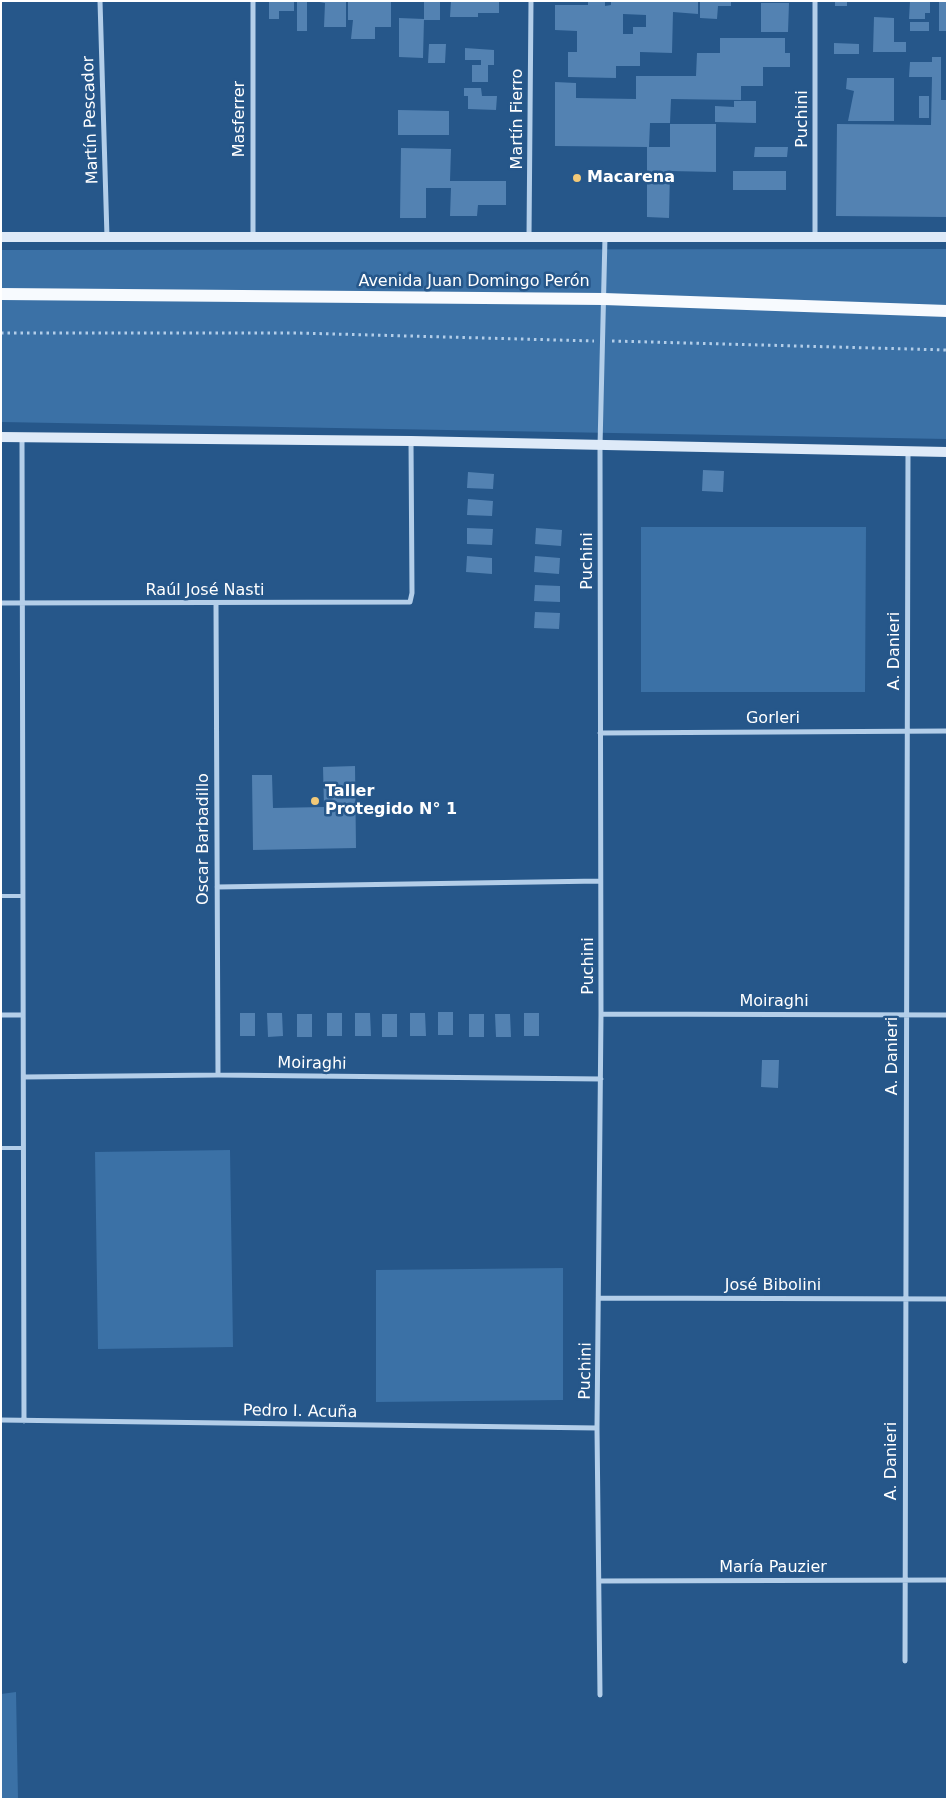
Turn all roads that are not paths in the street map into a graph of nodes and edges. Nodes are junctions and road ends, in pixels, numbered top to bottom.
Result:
1 (100, 1) edge
2 (253, 1) edge
3 (531, 1) edge
4 (815, 1) edge
5 (253, 237) junction
6 (529, 237) junction
7 (605, 237) junction
8 (815, 237) junction
9 (947, 237) edge
10 (1, 238) edge
11 (107, 238) junction
12 (1, 294) edge
13 (604, 300) junction
14 (947, 311) edge
15 (1, 436) edge
16 (22, 437) junction
17 (411, 441) junction
18 (600, 446) junction
19 (908, 451) junction
20 (947, 452) edge
21 (1, 603) edge
22 (22, 603) junction
23 (216, 604) junction
24 (907, 731) junction
25 (947, 731) edge
26 (600, 733) junction
27 (600, 881) junction
28 (217, 887) junction
29 (1, 896) edge
30 (22, 896) junction
31 (601, 1014) junction
32 (1, 1015) edge
33 (22, 1015) junction
34 (906, 1015) junction
35 (947, 1015) edge
36 (218, 1075) junction
37 (24, 1077) junction
38 (601, 1079) junction
39 (1, 1148) edge
40 (23, 1148) junction
41 (600, 1298) junction
42 (905, 1299) junction
43 (947, 1299) edge
44 (1, 1420) edge
45 (24, 1421) junction
46 (598, 1428) junction
47 (904, 1580) junction
48 (947, 1580) edge
49 (599, 1581) junction
50 (905, 1661) dead end
51 (600, 1695) dead end

1 - 11 street, Martín Pescador
2 - 5 street, Masferrer
3 - 6 street, Martín Fierro
4 - 8 street, Puchini
5 - 6 main road
5 - 11 main road
6 - 7 main road
7 - 8 main road
7 - 13 street, Puchini
8 - 9 main road
10 - 11 main road
12 - 13 main road, Avenida Juan Domingo Perón
13 - 14 main road, Avenida Juan Domingo Perón
13 - 18 street, Puchini
15 - 16 main road
16 - 17 main road
16 - 22 street
17 - 18 main road
17 - 23 street, Raúl José Nasti
18 - 19 main road
18 - 26 street, Puchini
19 - 20 main road
19 - 24 street, A. Danieri
21 - 22 street, Raúl José Nasti
22 - 23 street, Raúl José Nasti
22 - 30 street
23 - 28 street, Oscar Barbadillo
24 - 25 street, Gorleri
24 - 26 street, Gorleri
24 - 34 street, A. Danieri
26 - 27 street, Puchini
27 - 28 street
27 - 31 street, Puchini
28 - 36 street, Oscar Barbadillo
29 - 30 lane
30 - 33 street
31 - 34 street, Moiraghi
31 - 38 street, Puchini
32 - 33 street
33 - 37 street
34 - 35 street, Moiraghi
34 - 42 street, A. Danieri
36 - 37 street, Moiraghi
36 - 38 street, Moiraghi
37 - 40 street
38 - 41 street, Puchini
39 - 40 lane
40 - 45 street
41 - 42 street, José Bibolini
41 - 46 street, Puchini
42 - 43 street, José Bibolini
42 - 47 street, A. Danieri
44 - 45 street, Pedro I. Acuña
45 - 46 street, Pedro I. Acuña
46 - 49 street, Puchini
47 - 48 street, María Pauzier
47 - 49 street, María Pauzier
47 - 50 street, A. Danieri
49 - 51 street, Puchini

